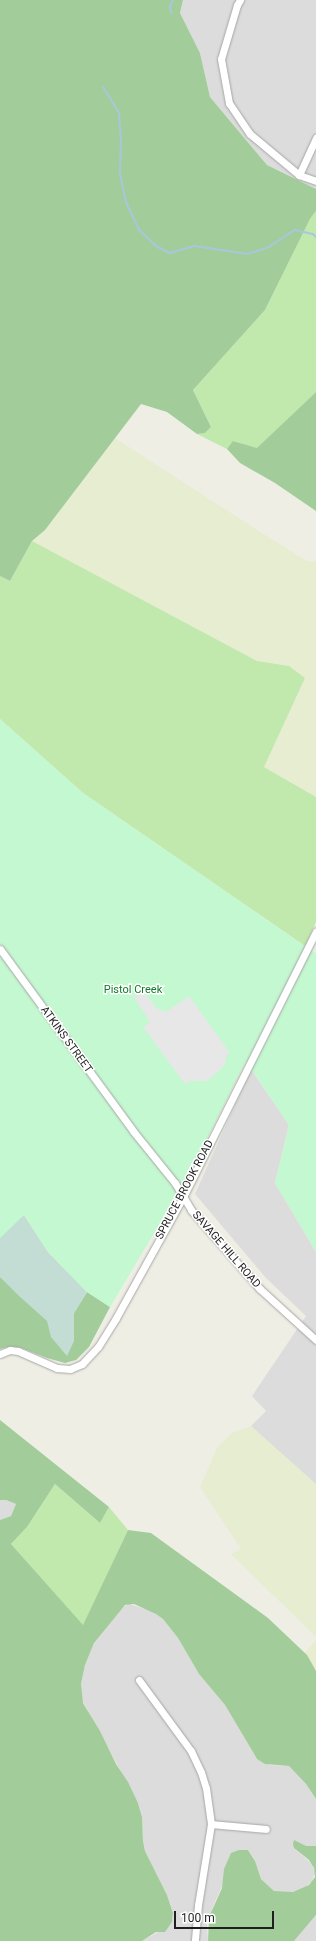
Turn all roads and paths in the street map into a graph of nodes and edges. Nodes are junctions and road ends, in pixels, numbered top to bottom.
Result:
1 (240, 0) edge
2 (316, 138) edge
3 (299, 175) junction
4 (316, 181) edge
5 (316, 932) edge
6 (0, 949) edge
7 (134, 1131) joint
8 (183, 1197) junction
9 (316, 1340) edge
10 (0, 1354) edge
11 (139, 1680) dead end
12 (211, 1824) junction
13 (266, 1830) dead end
14 (195, 1941) edge

1 - 3 street
2 - 3 street
3 - 4 street
5 - 8 street, SPRUCE BROOK ROAD
6 - 7 street, ATKINS STREET
7 - 8 street, SAVAGE HILL ROAD
8 - 9 street, SAVAGE HILL ROAD
8 - 10 street, SPRUCE BROOK ROAD
11 - 12 street
12 - 13 street
12 - 14 street

